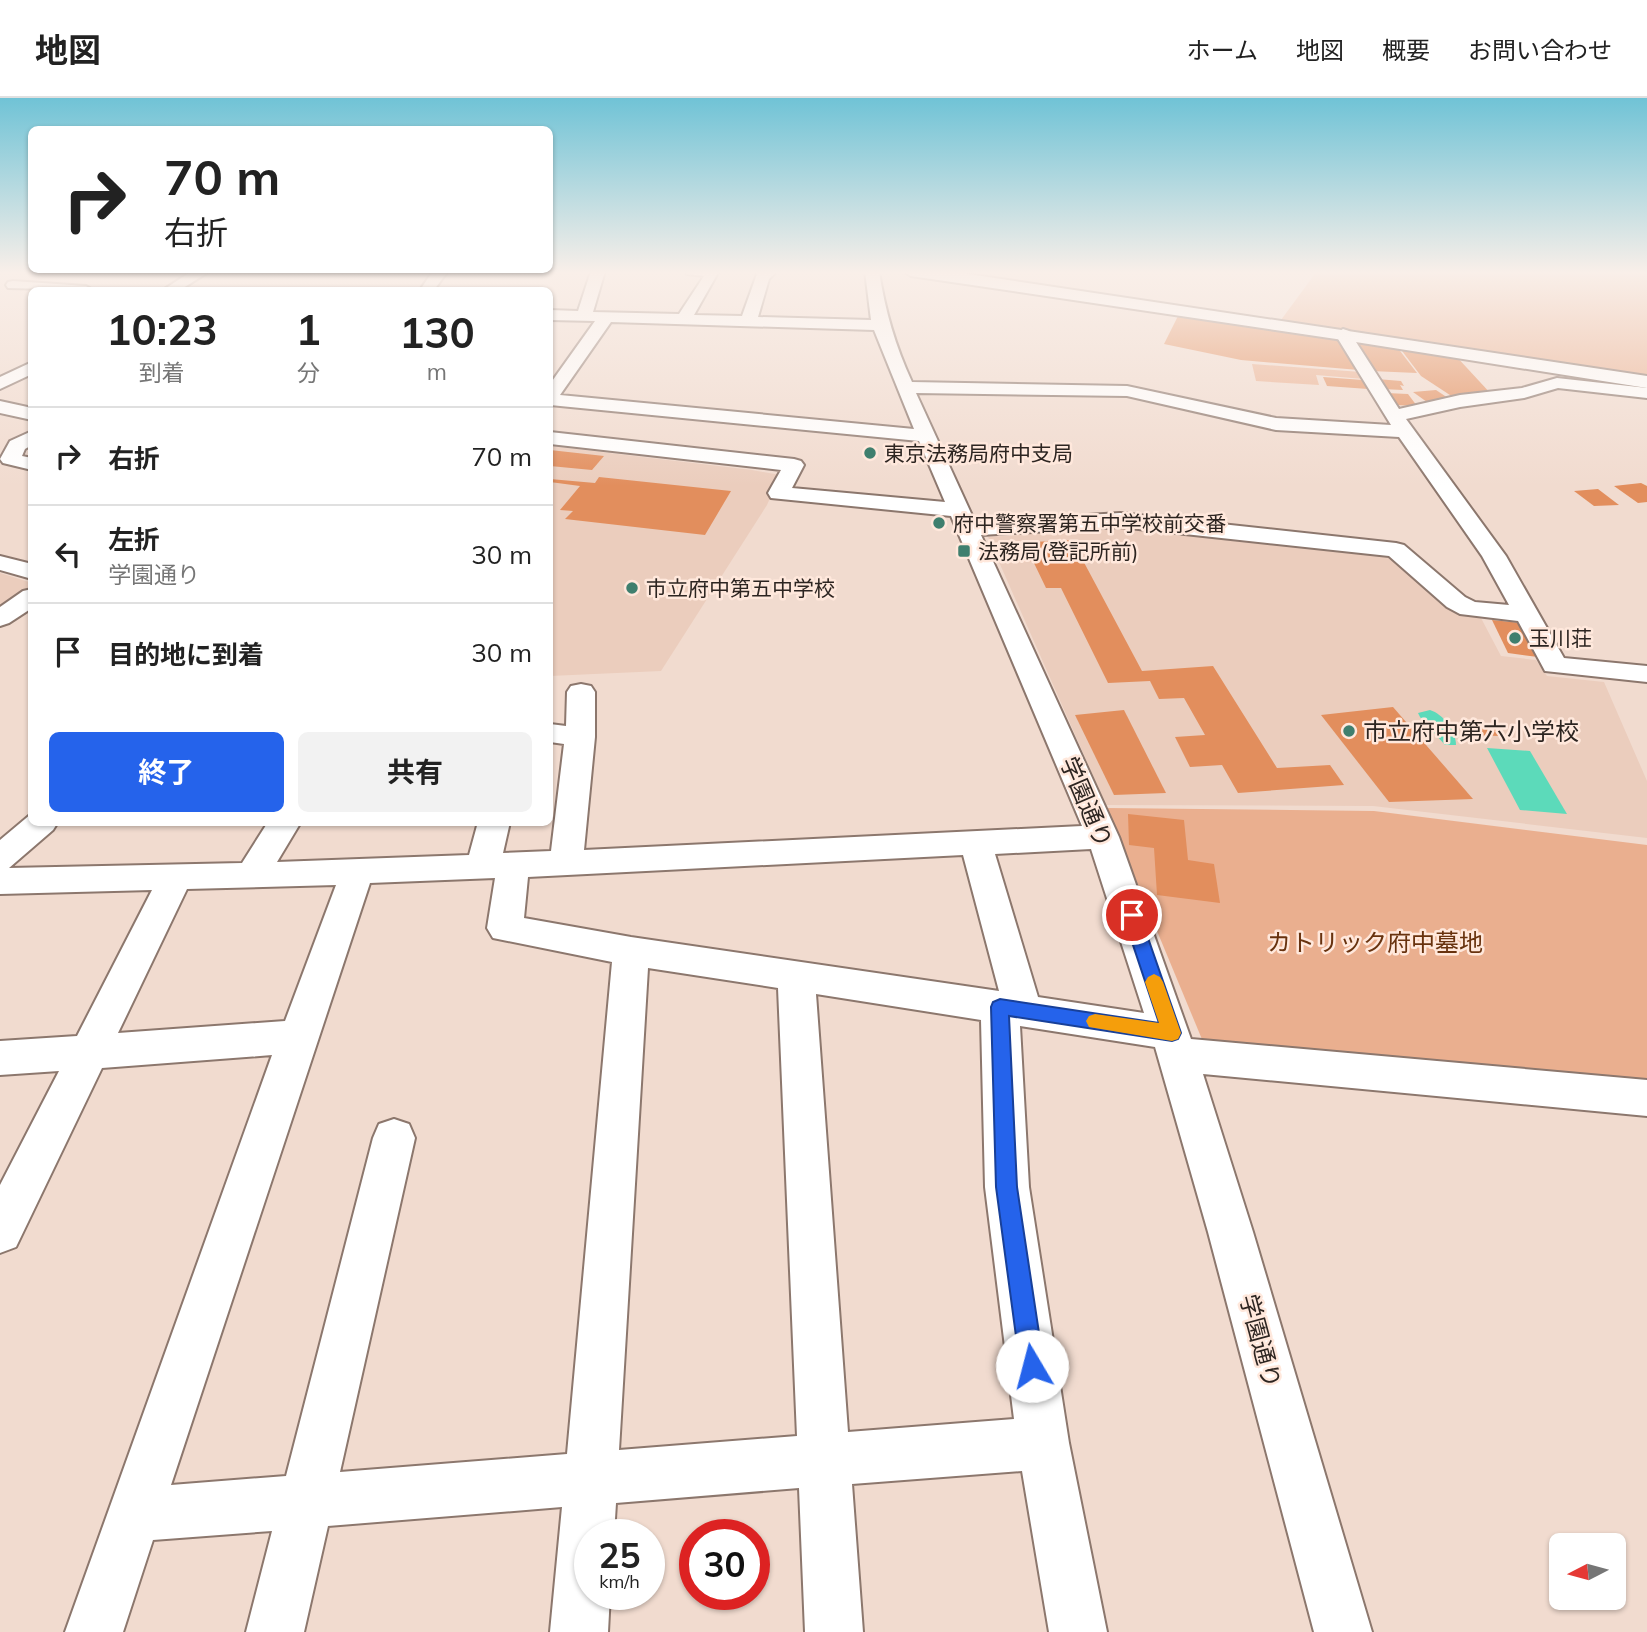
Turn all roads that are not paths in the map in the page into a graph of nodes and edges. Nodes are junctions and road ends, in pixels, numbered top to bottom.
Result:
1 (589, 343) edge
2 (886, 343) edge
3 (1348, 343) edge
4 (1397, 343) edge
5 (10, 356) dead end
6 (28, 358) edge
7 (28, 369) edge
8 (1647, 382) edge
9 (0, 384) edge
10 (905, 387) junction
11 (1647, 393) edge
12 (553, 394) edge
13 (553, 398) edge
14 (0, 407) edge
15 (619, 407) junction
16 (28, 413) edge
17 (1400, 424) junction
18 (926, 436) junction
19 (553, 438) edge
20 (28, 439) edge
21 (586, 442) junction
22 (28, 463) edge
23 (963, 519) junction
24 (0, 563) edge
25 (28, 571) edge
26 (28, 599) edge
27 (1525, 614) junction
28 (0, 618) edge
29 (1647, 674) edge
30 (581, 692) dead end
31 (553, 733) edge
32 (579, 737) junction
33 (37, 826) edge
34 (283, 826) edge
35 (494, 826) edge
36 (1103, 837) junction
37 (976, 843) junction
38 (0, 859) edge
39 (566, 863) junction
40 (498, 866) junction
41 (358, 872) junction
42 (252, 875) junction
43 (175, 879) junction
44 (0, 881) edge
45 (631, 951) junction
46 (796, 975) junction
47 (1011, 1008) junction
48 (298, 1037) junction
49 (1175, 1044) junction
50 (90, 1051) junction
51 (0, 1058) edge
52 (1647, 1098) edge
53 (394, 1138) dead end
54 (11, 1188) edge
55 (0, 1231) edge
56 (1043, 1443) junction
57 (824, 1459) junction
58 (591, 1478) junction
59 (306, 1501) junction
60 (132, 1515) junction
61 (94, 1632) edge
62 (275, 1632) edge
63 (579, 1632) edge
64 (834, 1632) edge
65 (1078, 1632) edge
66 (1343, 1632) edge

1 - 12 street
2 - 10 street, 学園通り
3 - 17 street
4 - 8 main road
5 - 6 street
7 - 9 street
10 - 17 street
10 - 18 street, 学園通り
11 - 17 street
13 - 15 street
14 - 16 street
15 - 18 street
15 - 21 street
17 - 27 street
18 - 23 street, 学園通り
19 - 21 street
20 - 22 street
21 - 23 street
23 - 27 street
23 - 36 street, 学園通り
24 - 25 street
26 - 28 street
27 - 29 street
30 - 32 street
31 - 32 street
32 - 39 street
33 - 38 street
34 - 42 street
35 - 40 street
36 - 37 street
36 - 49 street, 学園通り
37 - 39 street
37 - 47 street
39 - 40 street
40 - 41 street
40 - 45 street
41 - 42 street
41 - 48 street
42 - 43 street
43 - 44 street
43 - 50 street
45 - 46 street
45 - 58 street
46 - 47 street
46 - 57 street
47 - 49 street
47 - 56 street
48 - 50 street
48 - 60 street
49 - 52 street
49 - 66 street, 学園通り
50 - 51 street
50 - 54 street
53 - 59 street
54 - 55 street
56 - 57 street
56 - 65 street
57 - 58 street
57 - 64 street
58 - 59 street
58 - 63 street
59 - 60 street
59 - 62 street
60 - 61 street

